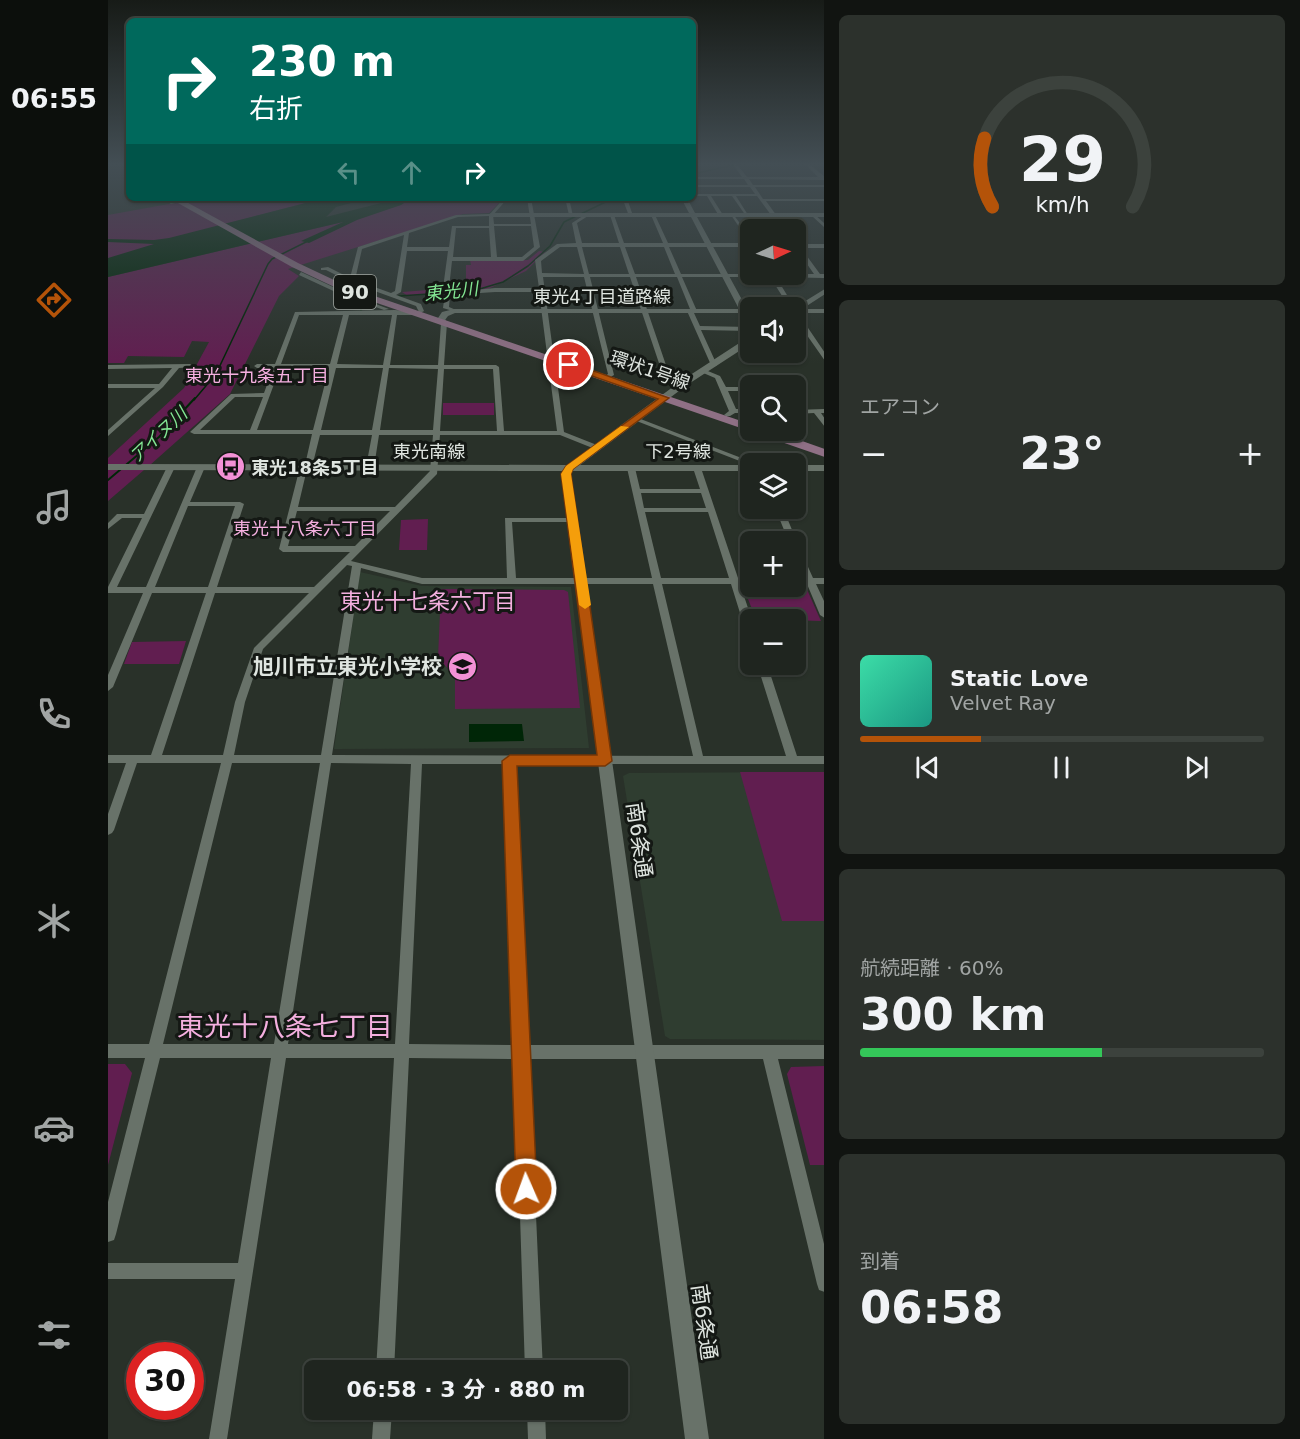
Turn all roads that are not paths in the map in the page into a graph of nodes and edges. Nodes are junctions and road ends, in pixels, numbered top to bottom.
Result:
1 (239, 230) edge
2 (416, 230) edge
3 (454, 230) edge
4 (492, 230) edge
5 (534, 230) edge
6 (576, 230) edge
7 (617, 230) edge
8 (660, 230) edge
9 (701, 230) edge
10 (407, 233) junction
11 (740, 243) edge
12 (579, 245) junction
13 (622, 245) junction
14 (666, 245) junction
15 (709, 245) junction
16 (806, 245) edge
17 (824, 246) edge
18 (406, 249) junction
19 (452, 249) junction
20 (806, 257) edge
21 (449, 259) junction
22 (494, 259) junction
23 (324, 268) dead end
24 (300, 269) junction
25 (539, 275) junction
26 (587, 275) junction
27 (633, 275) junction
28 (679, 275) junction
29 (726, 276) junction
30 (740, 276) edge
31 (806, 276) edge
32 (821, 276) edge
33 (352, 281) junction
34 (446, 288) dead end
35 (541, 290) junction
36 (824, 292) edge
37 (391, 295) junction
38 (740, 299) edge
39 (806, 303) edge
40 (454, 311) junction
41 (544, 311) junction
42 (594, 311) junction
43 (644, 311) junction
44 (692, 311) junction
45 (740, 311) edge
46 (806, 311) edge
47 (824, 311) edge
48 (395, 312) junction
49 (419, 312) junction
50 (346, 313) junction
51 (443, 320) junction
52 (698, 328) junction
53 (740, 329) edge
54 (806, 330) edge
55 (740, 347) edge
56 (550, 357) junction
57 (824, 358) edge
58 (714, 364) junction
59 (108, 366) edge
60 (177, 366) junction
61 (190, 366) dead end
62 (257, 366) dead end
63 (277, 366) junction
64 (333, 366) junction
65 (386, 366) junction
66 (441, 366) junction
67 (703, 371) junction
68 (608, 376) junction
69 (684, 383) junction
70 (108, 386) edge
71 (161, 386) junction
72 (723, 389) junction
73 (740, 389) edge
74 (267, 395) junction
75 (667, 396) junction
76 (740, 413) edge
77 (728, 415) junction
78 (636, 419) junction
79 (740, 419) edge
80 (740, 422) edge
81 (253, 432) junction
82 (316, 432) junction
83 (375, 433) junction
84 (436, 433) junction
85 (501, 433) junction
86 (561, 433) junction
87 (108, 434) edge
88 (790, 441) edge
89 (804, 441) edge
90 (598, 447) junction
91 (824, 448) edge
92 (824, 453) edge
93 (740, 459) edge
94 (108, 467) edge
95 (171, 467) junction
96 (201, 467) junction
97 (306, 467) junction
98 (370, 467) junction
99 (436, 468) junction
100 (569, 468) junction
101 (631, 468) junction
102 (697, 468) junction
103 (740, 468) edge
104 (806, 468) edge
105 (824, 468) edge
106 (637, 491) junction
107 (705, 491) junction
108 (186, 504) junction
109 (294, 509) junction
110 (398, 509) junction
111 (641, 510) junction
112 (711, 510) junction
113 (146, 516) junction
114 (573, 520) junction
115 (108, 527) edge
116 (357, 549) junction
117 (351, 563) junction
118 (806, 572) edge
119 (512, 581) junction
120 (581, 581) junction
121 (658, 581) junction
122 (806, 581) edge
123 (810, 581) junction
124 (824, 581) edge
125 (735, 582) junction
126 (740, 582) edge
127 (110, 590) edge
128 (148, 590) junction
129 (211, 590) junction
130 (317, 590) junction
131 (744, 609) edge
132 (824, 613) edge
133 (766, 675) edge
134 (108, 687) edge
135 (108, 759) edge
136 (133, 759) junction
137 (155, 759) junction
138 (228, 759) junction
139 (324, 760) junction
140 (417, 760) junction
141 (699, 760) junction
142 (793, 760) junction
143 (824, 760) edge
144 (510, 761) junction
145 (605, 761) junction
146 (108, 830) edge
147 (108, 1051) edge
148 (155, 1051) junction
149 (279, 1051) junction
150 (645, 1052) junction
151 (769, 1052) junction
152 (824, 1052) edge
153 (402, 1053) junction
154 (520, 1053) junction
155 (108, 1234) edge
156 (108, 1271) edge
157 (245, 1271) junction
158 (824, 1280) edge
159 (386, 1360) edge
160 (534, 1360) edge
161 (382, 1420) edge
162 (536, 1420) edge
163 (218, 1439) edge
164 (381, 1439) edge
165 (537, 1439) edge
166 (698, 1439) edge

1 - 24 main road, 90
2 - 10 street
3 - 19 street
4 - 22 street
5 - 22 street
6 - 12 street
7 - 13 street
8 - 14 street
9 - 15 street
10 - 18 street
10 - 33 street
11 - 15 street
12 - 13 street
12 - 25 street
12 - 26 street
13 - 14 street
13 - 27 street
14 - 15 street
14 - 28 street
15 - 29 street
16 - 17 street
18 - 19 street
18 - 37 street
19 - 21 street
20 - 32 street
21 - 22 street
21 - 34 street
23 - 33 street
24 - 48 street
24 - 49 main road, 環状1号線 / 90
25 - 26 street
25 - 35 street
26 - 27 street
26 - 42 street
27 - 28 street
27 - 43 street
28 - 29 street
28 - 44 street
29 - 30 street
29 - 38 street
31 - 32 street
33 - 37 street
35 - 40 street
35 - 41 street
36 - 39 street
37 - 49 street
40 - 41 street, 東光4丁目道路線
40 - 51 street
41 - 42 street, 東光4丁目道路線
41 - 56 street
42 - 43 street, 東光4丁目道路線
42 - 68 street
43 - 44 street, 東光4丁目道路線
43 - 69 street
44 - 45 street, 東光4丁目道路線
44 - 52 street
46 - 47 street
48 - 49 street
48 - 50 street
48 - 65 street
49 - 51 main road, 環状1号線 / 90
50 - 63 street
50 - 64 street
51 - 56 main road, 環状1号線 / 90
51 - 66 street
52 - 53 street
52 - 58 street
54 - 57 street
55 - 58 street
56 - 68 main road, 環状1号線 / 90
56 - 86 street
58 - 67 street
59 - 60 street
60 - 61 street
60 - 71 street
62 - 63 street
63 - 64 street
63 - 74 street
64 - 65 street
64 - 82 street
65 - 66 street
65 - 83 street
66 - 84 street
66 - 85 street
67 - 69 street
67 - 72 street
68 - 75 main road, 環状1号線 / 90
69 - 75 street
70 - 71 street
71 - 87 street
72 - 73 street
72 - 77 street
74 - 81 street
74 - 81 street
75 - 77 main road, 環状1号線 / 90
75 - 78 street
76 - 77 street
77 - 79 main road, 環状1号線 / 90
77 - 80 main road, 環状1号線 / 90
78 - 90 street
78 - 93 street
81 - 82 street
82 - 83 street
82 - 97 street
83 - 84 street
83 - 98 street
84 - 85 street
84 - 99 street
85 - 86 street
86 - 90 street
88 - 92 main road
89 - 91 main road
90 - 100 street
94 - 95 street, 東光南線
95 - 96 street, 東光南線
95 - 113 street
96 - 97 street, 東光南線
96 - 108 street
97 - 98 street, 東光南線
97 - 109 street
98 - 99 street, 東光南線
99 - 100 street, 東光南線
99 - 110 street
100 - 101 street, 下2号線
100 - 114 street, 南6条通
101 - 102 street, 下2号線
101 - 106 street
102 - 103 street, 下2号線
102 - 107 street
104 - 105 street
106 - 107 street
106 - 111 street
107 - 112 street
108 - 128 street
108 - 129 street
109 - 110 street
109 - 116 street
110 - 116 street
111 - 112 street
111 - 121 street
112 - 125 street
113 - 115 street
113 - 127 street
114 - 119 street
114 - 120 street, 南6条通
116 - 117 street
117 - 119 street
117 - 130 street
117 - 139 street
118 - 123 street
119 - 120 street
120 - 121 street
120 - 145 street, 南6条通
121 - 125 street
121 - 141 street
122 - 123 street
123 - 124 street
123 - 132 street
125 - 126 street
125 - 131 street
127 - 128 street
128 - 129 street
128 - 134 street
129 - 130 street
129 - 137 street
130 - 138 street
133 - 142 street
135 - 136 street
136 - 137 street
136 - 146 street
137 - 138 street
138 - 139 street
138 - 148 street
139 - 140 street
139 - 149 street
140 - 144 street
140 - 153 street
141 - 142 street
141 - 145 street
142 - 143 street
144 - 145 street
144 - 154 street
145 - 150 street, 南6条通
147 - 148 street
148 - 149 street
148 - 155 street
149 - 153 street
149 - 157 street
150 - 151 street
150 - 154 street
150 - 166 street, 南6条通
151 - 152 street
151 - 158 street
153 - 154 street
153 - 159 street
154 - 160 street
156 - 157 street
157 - 163 street
161 - 164 street
162 - 165 street

